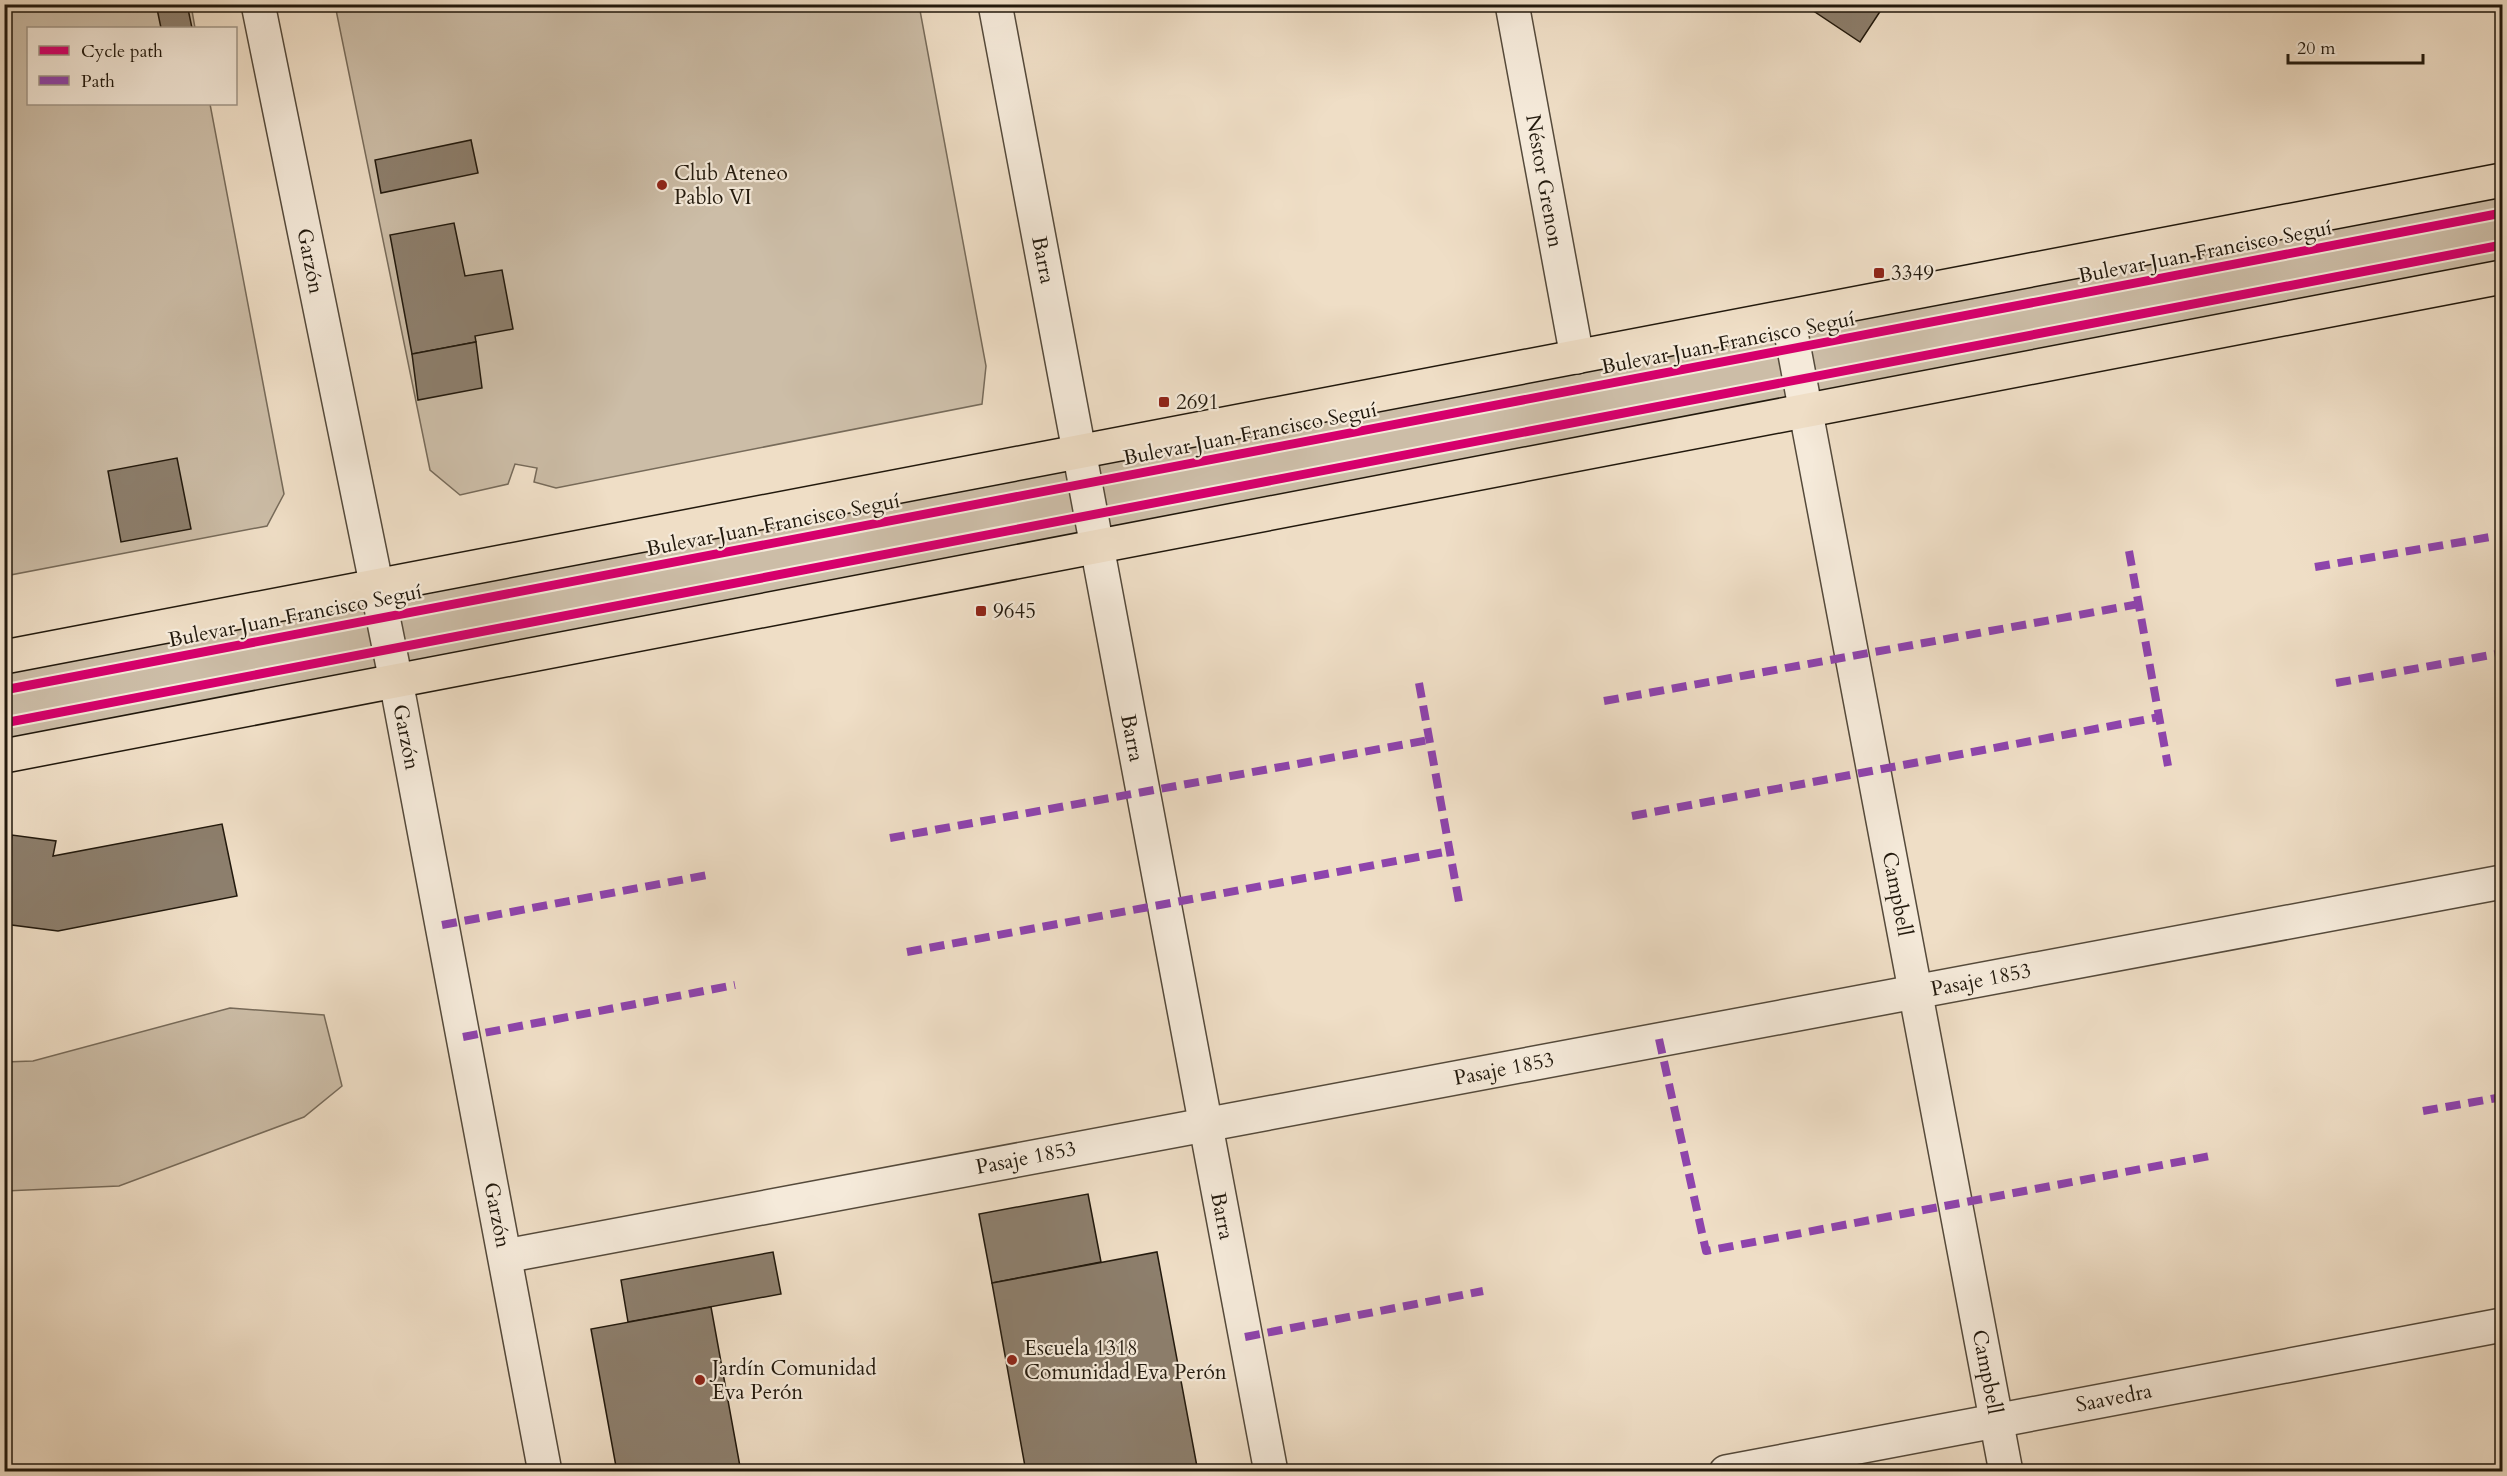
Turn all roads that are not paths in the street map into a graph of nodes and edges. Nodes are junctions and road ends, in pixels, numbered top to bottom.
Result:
1 (258, 4) edge
2 (995, 4) edge
3 (1512, 4) edge
4 (2502, 180) edge
5 (2502, 277) edge
6 (1788, 317) junction
7 (1577, 357) junction
8 (1806, 411) junction
9 (1079, 452) junction
10 (1096, 547) junction
11 (376, 586) junction
12 (4, 657) edge
13 (396, 681) junction
14 (4, 756) edge
15 (2502, 882) edge
16 (1915, 992) junction
17 (1205, 1124) junction
18 (505, 1256) junction
19 (2502, 1325) edge
20 (1996, 1420) junction
21 (545, 1472) edge
22 (1271, 1472) edge
23 (1726, 1472) edge
24 (2006, 1472) edge

1 - 11 street, Garzón
2 - 9 street, Barra
3 - 7 street, Néstor Grenon
4 - 6 main road, Bulevar Juan Francisco Seguí
5 - 8 main road
6 - 7 main road, Bulevar Juan Francisco Seguí
6 - 8 street, Campbell
7 - 9 main road, Bulevar Juan Francisco Seguí
8 - 10 main road
8 - 16 street, Campbell
9 - 10 street, Barra
9 - 11 main road, Bulevar Juan Francisco Seguí
10 - 13 main road
10 - 17 street, Barra
11 - 12 main road, Bulevar Juan Francisco Seguí
11 - 13 street, Garzón
13 - 14 main road
13 - 18 street, Garzón
15 - 16 street, Pasaje 1853
16 - 17 street, Pasaje 1853
16 - 20 street, Campbell
17 - 18 street, Pasaje 1853
17 - 22 street, Barra
18 - 21 street, Garzón
19 - 20 street, Saavedra
20 - 23 street, Saavedra
20 - 24 street, Campbell

